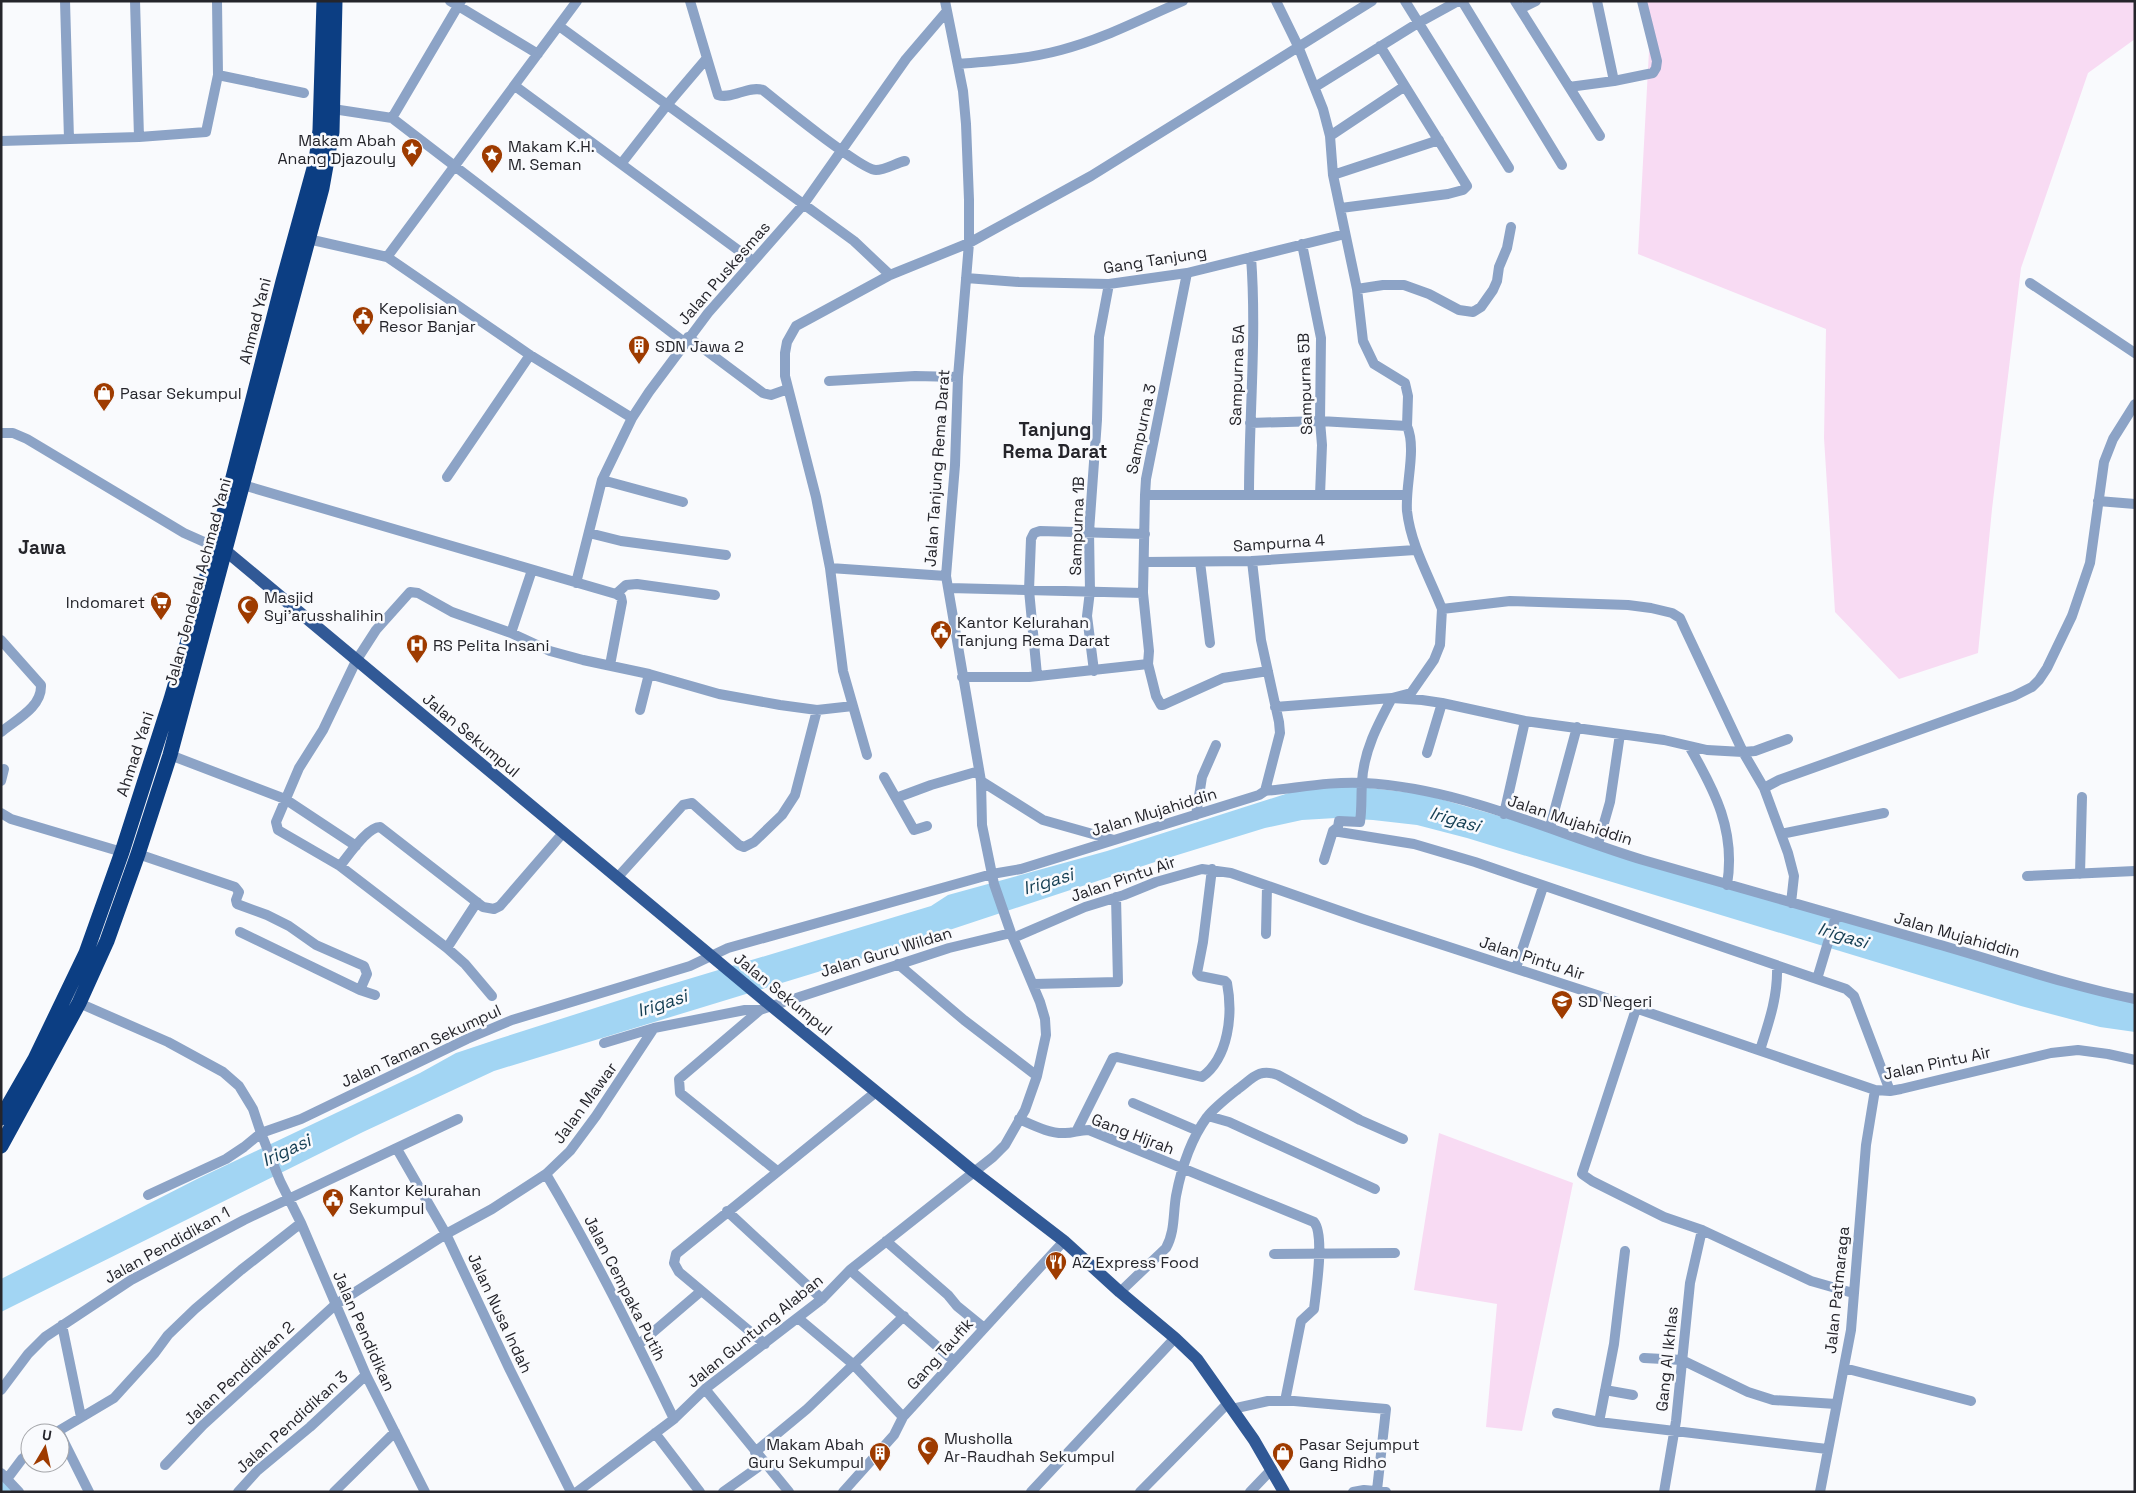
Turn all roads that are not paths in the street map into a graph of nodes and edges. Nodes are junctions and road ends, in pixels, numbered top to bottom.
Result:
1 (65, 1) edge
2 (135, 1) edge
3 (217, 1) edge
4 (324, 1) edge
5 (335, 1) edge
6 (578, 1) edge
7 (690, 1) edge
8 (1183, 1) edge
9 (1276, 1) edge
10 (1372, 1) edge
11 (1405, 1) edge
12 (1458, 1) edge
13 (1462, 1) edge
14 (1536, 1) edge
15 (1597, 1) edge
16 (1642, 1) edge
17 (457, 3) edge
18 (1517, 5) edge
19 (946, 6) edge
20 (1418, 22) junction
21 (560, 26) junction
22 (329, 46) junction
23 (1298, 46) junction
24 (1380, 46) junction
25 (538, 54) junction
26 (707, 58) junction
27 (958, 64) junction
28 (218, 75) junction
29 (1614, 81) junction
30 (515, 86) junction
31 (1405, 86) junction
32 (1315, 87) junction
33 (1569, 87) junction
34 (304, 93) dead end
35 (667, 105) junction
36 (333, 109) junction
37 (392, 118) junction
38 (1330, 136) junction
39 (1600, 136) dead end
40 (139, 137) junction
41 (69, 139) junction
42 (1439, 140) junction
43 (1, 141) edge
44 (842, 151) junction
45 (905, 161) dead end
46 (621, 164) junction
47 (1562, 164) dead end
48 (455, 168) junction
49 (1509, 168) dead end
50 (1333, 175) junction
51 (803, 205) junction
52 (1341, 208) junction
53 (1511, 226) dead end
54 (1345, 234) junction
55 (308, 239) junction
56 (969, 243) junction
57 (1302, 244) junction
58 (388, 257) junction
59 (1251, 257) junction
60 (754, 261) junction
61 (1187, 272) junction
62 (890, 274) junction
63 (966, 278) junction
64 (2030, 283) dead end
65 (1109, 284) junction
66 (1357, 289) junction
67 (686, 340) junction
68 (2135, 353) edge
69 (530, 355) junction
70 (958, 377) junction
71 (829, 381) dead end
72 (788, 389) junction
73 (2135, 404) edge
74 (632, 418) junction
75 (1320, 421) junction
76 (1250, 423) junction
77 (1407, 426) junction
78 (1, 434) edge
79 (447, 477) dead end
80 (602, 480) junction
81 (244, 485) junction
82 (1145, 494) junction
83 (1249, 495) junction
84 (1320, 495) junction
85 (1406, 495) junction
86 (2098, 501) junction
87 (683, 502) dead end
88 (2135, 504) edge
89 (1089, 532) junction
90 (589, 533) junction
91 (1145, 534) junction
92 (221, 550) junction
93 (1415, 550) junction
94 (726, 555) dead end
95 (1252, 561) junction
96 (1144, 562) junction
97 (1200, 562) junction
98 (830, 568) junction
99 (532, 570) junction
100 (946, 576) junction
101 (576, 583) junction
102 (949, 588) junction
103 (1029, 590) junction
104 (1090, 591) junction
105 (1142, 593) junction
106 (616, 594) junction
107 (715, 595) dead end
108 (1442, 609) junction
109 (511, 633) junction
110 (1, 640) edge
111 (1210, 642) dead end
112 (356, 661) junction
113 (1148, 664) junction
114 (610, 665) junction
115 (1094, 671) junction
116 (1268, 671) junction
117 (648, 674) junction
118 (1037, 676) junction
119 (962, 678) junction
120 (1392, 698) junction
121 (1442, 703) junction
122 (853, 706) junction
123 (1275, 707) junction
124 (640, 710) dead end
125 (817, 710) junction
126 (1525, 721) junction
127 (1577, 727) junction
128 (1, 732) edge
129 (1620, 734) junction
130 (1788, 739) dead end
131 (1216, 744) dead end
132 (1689, 746) junction
133 (1743, 752) junction
134 (1427, 753) dead end
135 (866, 754) dead end
136 (170, 755) junction
137 (4, 769) dead end
138 (980, 776) junction
139 (884, 777) dead end
140 (1, 782) edge
141 (1362, 787) junction
142 (1764, 788) junction
143 (1265, 792) junction
144 (2082, 797) dead end
145 (896, 798) junction
146 (285, 799) junction
147 (1, 813) edge
148 (1884, 813) dead end
149 (1504, 814) junction
150 (1196, 815) junction
151 (927, 826) dead end
152 (1550, 827) junction
153 (1333, 831) junction
154 (563, 833) junction
155 (1781, 834) junction
156 (1115, 840) junction
157 (1598, 844) junction
158 (356, 846) junction
159 (122, 852) junction
160 (138, 854) junction
161 (1324, 860) dead end
162 (340, 866) junction
163 (1212, 869) junction
164 (2135, 871) edge
165 (2080, 874) junction
166 (2027, 876) dead end
167 (617, 878) junction
168 (993, 879) junction
169 (1727, 885) junction
170 (1267, 886) junction
171 (1543, 887) junction
172 (1116, 897) junction
173 (477, 902) junction
174 (1791, 903) junction
175 (1834, 920) junction
176 (240, 932) dead end
177 (1011, 933) junction
178 (1266, 934) dead end
179 (447, 948) junction
180 (711, 956) junction
181 (898, 964) junction
182 (1778, 966) junction
183 (1516, 968) junction
184 (1817, 980) junction
185 (1033, 984) junction
186 (360, 990) junction
187 (375, 995) dead end
188 (492, 996) dead end
189 (2135, 999) edge
190 (79, 1004) junction
191 (766, 1007) junction
192 (1636, 1009) junction
193 (654, 1028) junction
194 (604, 1044) dead end
195 (1760, 1050) junction
196 (2135, 1060) edge
197 (1037, 1076) junction
198 (1875, 1090) junction
199 (1890, 1091) junction
200 (876, 1092) junction
201 (23, 1093) junction
202 (1133, 1104) dead end
203 (1208, 1116) junction
204 (6, 1118) edge
205 (458, 1119) dead end
206 (1020, 1119) junction
207 (1077, 1130) junction
208 (1198, 1131) junction
209 (263, 1138) junction
210 (1403, 1139) dead end
211 (1, 1146) edge
212 (397, 1149) junction
213 (1183, 1169) junction
214 (777, 1171) junction
215 (973, 1171) junction
216 (546, 1174) junction
217 (1375, 1188) dead end
218 (148, 1194) dead end
219 (290, 1198) junction
220 (726, 1211) junction
221 (301, 1223) junction
222 (1702, 1230) junction
223 (446, 1234) junction
224 (886, 1241) junction
225 (1064, 1241) junction
226 (1625, 1251) dead end
227 (1395, 1253) dead end
228 (1274, 1254) dead end
229 (1319, 1254) junction
230 (850, 1270) junction
231 (700, 1292) junction
232 (1120, 1292) junction
233 (1853, 1293) junction
234 (822, 1298) junction
235 (335, 1305) junction
236 (904, 1316) junction
237 (798, 1318) junction
238 (62, 1325) junction
239 (984, 1328) junction
240 (1175, 1338) junction
241 (764, 1344) junction
242 (638, 1345) junction
243 (1644, 1358) dead end
244 (1682, 1360) junction
245 (954, 1361) junction
246 (854, 1365) junction
247 (1844, 1368) junction
248 (366, 1375) junction
249 (705, 1389) junction
250 (1, 1390) edge
251 (1605, 1390) junction
252 (1633, 1395) dead end
253 (1971, 1400) dead end
254 (1285, 1401) junction
255 (1836, 1404) junction
256 (1230, 1406) junction
257 (1557, 1413) dead end
258 (81, 1417) junction
259 (903, 1417) junction
260 (674, 1419) junction
261 (1599, 1422) junction
262 (70, 1425) edge
263 (1673, 1431) junction
264 (395, 1432) junction
265 (655, 1433) junction
266 (1827, 1449) junction
267 (755, 1452) junction
268 (70, 1456) edge
269 (20, 1461) edge
270 (764, 1463) junction
271 (165, 1464) dead end
272 (1272, 1469) junction
273 (4, 1476) edge
274 (1381, 1491) edge
275 (19, 1492) edge
276 (89, 1492) edge
277 (238, 1492) edge
278 (334, 1492) edge
279 (425, 1492) edge
280 (571, 1492) edge
281 (578, 1492) edge
282 (700, 1492) edge
283 (723, 1492) edge
284 (789, 1492) edge
285 (843, 1492) edge
286 (1032, 1492) edge
287 (1140, 1492) edge
288 (1250, 1492) edge
289 (1284, 1492) edge
290 (1353, 1492) edge
291 (1664, 1492) edge
292 (1820, 1492) edge

1 - 41 street
2 - 40 street
3 - 28 street
4 - 22 highway, Ahmad Yani
5 - 22 highway, Jalan Jenderal Achmad Yani
6 - 21 street
7 - 26 street
8 - 27 street
9 - 23 street
10 - 23 street
11 - 20 street
12 - 20 street
13 - 47 street
14 - 18 street
15 - 29 street
16 - 29 street
17 - 25 street
17 - 37 street
18 - 33 street
19 - 27 street, Jalan Tanjung Rema Darat
19 - 44 street, Jalan Puskesmas
20 - 24 street
20 - 49 street
21 - 25 street
21 - 35 street
22 - 36 highway, Jalan Jenderal Achmad Yani
22 - 92 highway, Ahmad Yani
23 - 32 street
23 - 56 street
24 - 31 street
24 - 32 street
25 - 30 street
26 - 35 street
26 - 44 street
27 - 56 street, Jalan Tanjung Rema Darat
28 - 34 street
28 - 40 street
29 - 33 street
30 - 46 street
30 - 48 street
31 - 38 street
31 - 42 street
32 - 38 street
33 - 39 street
35 - 46 street
35 - 51 street
36 - 37 street
36 - 55 highway, Jalan Jenderal Achmad Yani
37 - 48 street
38 - 50 street
40 - 41 street
41 - 43 street
42 - 50 street
42 - 52 street
44 - 45 street
44 - 51 street, Jalan Puskesmas
46 - 60 street
48 - 58 street
48 - 67 street
50 - 52 street
51 - 60 street, Jalan Puskesmas
51 - 62 street
52 - 54 street
53 - 66 street
54 - 57 street, Gang Tanjung
54 - 66 street
55 - 58 street
55 - 81 highway, Jalan Jenderal Achmad Yani
56 - 62 street
56 - 63 street, Jalan Tanjung Rema Darat
57 - 59 street, Gang Tanjung
57 - 75 street, Sampurna 5B
58 - 69 street
59 - 61 street, Gang Tanjung
59 - 76 street, Sampurna 5A
60 - 67 street, Jalan Puskesmas
61 - 65 street, Gang Tanjung
61 - 82 street, Sampurna 3
62 - 72 street
63 - 65 street, Gang Tanjung
63 - 70 street, Jalan Tanjung Rema Darat
64 - 68 street
65 - 89 street, Sampurna 1B
66 - 77 street
67 - 72 street
67 - 74 street, Jalan Puskesmas
69 - 74 street
69 - 79 street
70 - 71 street
70 - 100 street, Jalan Tanjung Rema Darat
72 - 98 street
73 - 86 street
74 - 80 street, Jalan Puskesmas
75 - 76 street
75 - 77 street
75 - 84 street, Sampurna 5B
76 - 83 street, Sampurna 5A
77 - 85 street
78 - 92 street
80 - 87 street
80 - 90 street, Jalan Puskesmas
81 - 92 highway, Jalan Jenderal Achmad Yani
81 - 99 street
82 - 83 street
82 - 91 street, Sampurna 3
83 - 84 street
84 - 85 street
85 - 93 street
86 - 88 street
86 - 142 street
89 - 91 street
89 - 103 street
89 - 104 street, Sampurna 1B
90 - 94 street
90 - 101 street, Jalan Puskesmas
91 - 96 street, Sampurna 3
92 - 112 main road, Jalan Sekumpul
92 - 136 highway, Jalan Jenderal Achmad Yani
92 - 159 highway, Ahmad Yani
93 - 95 street, Sampurna 4
93 - 108 street
95 - 97 street, Sampurna 4
95 - 116 street
96 - 97 street, Sampurna 4
96 - 105 street, Sampurna 3
97 - 111 street
98 - 100 street
98 - 122 street
99 - 101 street
99 - 109 street
100 - 102 street, Jalan Tanjung Rema Darat
101 - 106 street
102 - 103 street
102 - 119 street, Jalan Tanjung Rema Darat
103 - 104 street
103 - 118 street
104 - 105 street
104 - 115 street, Sampurna 1B
105 - 113 street, Sampurna 3
106 - 107 street
106 - 114 street
108 - 120 street
108 - 133 street
109 - 112 street
109 - 114 street
110 - 128 street
112 - 146 street
112 - 154 main road, Jalan Sekumpul
113 - 115 street
113 - 116 street, Sampurna 3
114 - 117 street
115 - 118 street
116 - 123 street
117 - 124 street
117 - 125 street
118 - 119 street
119 - 138 street, Jalan Tanjung Rema Darat
120 - 121 street
120 - 123 street
120 - 141 street
121 - 126 street
121 - 134 street
122 - 125 street
122 - 135 street
123 - 143 street
125 - 167 street
126 - 127 street
126 - 149 street
127 - 129 street
127 - 152 street
129 - 132 street
129 - 157 street
130 - 133 street
131 - 150 street
132 - 133 street
132 - 169 street
133 - 142 street
136 - 146 street
136 - 160 highway, Jalan Jenderal Achmad Yani
137 - 140 street
138 - 145 street
138 - 156 street
138 - 168 street, Jalan Tanjung Rema Darat
139 - 145 street
141 - 143 street, Jalan Mujahiddin
141 - 149 street, Jalan Mujahiddin
141 - 153 street
142 - 155 street
143 - 150 street, Jalan Mujahiddin
144 - 165 street
145 - 151 street
146 - 158 street
146 - 162 street
147 - 159 street
148 - 155 street
149 - 152 street, Jalan Mujahiddin
150 - 156 street, Jalan Mujahiddin
152 - 157 street, Jalan Mujahiddin
153 - 161 street
153 - 171 street
154 - 167 main road, Jalan Sekumpul
154 - 173 street
155 - 174 street
156 - 168 street, Jalan Mujahiddin
157 - 169 street, Jalan Mujahiddin
158 - 162 street
158 - 173 street
159 - 201 highway, Ahmad Yani
160 - 186 street
160 - 190 highway, Jalan Jenderal Achmad Yani
162 - 179 street
163 - 170 street, Jalan Pintu Air
163 - 172 street, Jalan Pintu Air
163 - 207 street
164 - 165 street
165 - 166 street
167 - 180 main road, Jalan Sekumpul
168 - 177 street, Jalan Tanjung Rema Darat
168 - 180 street, Jalan Mujahiddin
169 - 174 street, Jalan Mujahiddin
170 - 178 street
170 - 183 street, Jalan Pintu Air
171 - 182 street
171 - 183 street
172 - 177 street, Jalan Pintu Air
172 - 185 street
173 - 179 street
174 - 175 street, Jalan Mujahiddin
175 - 184 street
175 - 189 street, Jalan Mujahiddin
176 - 186 street
177 - 181 street, Jalan Guru Wildan
177 - 185 street, Jalan Tanjung Rema Darat
179 - 188 street
180 - 191 main road, Jalan Sekumpul
180 - 209 street, Jalan Taman Sekumpul
181 - 191 street, Jalan Guru Wildan
181 - 197 street
182 - 184 street
182 - 195 street
183 - 192 street, Jalan Pintu Air
184 - 199 street
185 - 197 street, Jalan Tanjung Rema Darat
186 - 187 street
190 - 201 highway, Jalan Jenderal Achmad Yani
190 - 209 street, Jalan Pendidikan
191 - 193 street
191 - 200 main road, Jalan Sekumpul
191 - 214 street
192 - 195 street, Jalan Pintu Air
192 - 222 street
193 - 194 street
193 - 216 street, Jalan Mawar
195 - 198 street, Jalan Pintu Air
196 - 199 street, Jalan Pintu Air
197 - 206 street, Jalan Tanjung Rema Darat
198 - 199 street, Jalan Pintu Air
198 - 233 street, Jalan Patmaraga
200 - 214 street
200 - 215 main road, Jalan Sekumpul
201 - 204 highway, Ahmad Yani
202 - 208 street
203 - 208 street
203 - 210 street
203 - 217 street
204 - 211 highway
205 - 212 street, Jalan Pendidikan 1
206 - 207 street, Gang Hijrah
206 - 215 street, Jalan Tanjung Rema Darat
207 - 213 street, Gang Hijrah
208 - 213 street
209 - 218 street, Jalan Taman Sekumpul
209 - 219 street, Jalan Pendidikan
212 - 219 street, Jalan Pendidikan 1
212 - 223 street, Jalan Nusa Indah
213 - 229 street
213 - 232 street, Gang Hijrah
214 - 220 street
215 - 224 street, Jalan Guntung Alaban
215 - 225 main road, Jalan Sekumpul
216 - 223 street, Jalan Mawar
216 - 242 street, Jalan Cempaka Putih
219 - 221 street, Jalan Pendidikan
219 - 238 street, Jalan Pendidikan 1
220 - 231 street
220 - 234 street
221 - 235 street, Jalan Pendidikan
221 - 258 street
222 - 233 street
222 - 244 street, Gang Al Ikhlas
223 - 235 street, Jalan Mawar
223 - 280 street, Jalan Nusa Indah
224 - 230 street, Jalan Guntung Alaban
224 - 239 street
225 - 232 main road, Jalan Sekumpul
225 - 239 street, Gang Taufik
226 - 251 street
227 - 229 street
228 - 229 street
229 - 254 street
230 - 234 street, Jalan Guntung Alaban
230 - 236 street
231 - 241 street
231 - 242 street
232 - 240 main road, Jalan Sekumpul
233 - 247 street, Jalan Patmaraga
234 - 237 street, Jalan Guntung Alaban
235 - 248 street, Jalan Pendidikan
235 - 271 street, Jalan Pendidikan 2
236 - 245 street
236 - 246 street
237 - 241 street, Jalan Guntung Alaban
237 - 246 street
238 - 250 street, Jalan Pendidikan 1
238 - 258 street
239 - 245 street, Gang Taufik
240 - 256 main road, Jalan Sekumpul
240 - 286 street
241 - 249 street, Jalan Guntung Alaban
242 - 260 street, Jalan Cempaka Putih
243 - 244 street
244 - 255 street
244 - 263 street, Gang Al Ikhlas
245 - 259 street, Gang Taufik
246 - 259 street
246 - 267 street
247 - 253 street
247 - 255 street, Jalan Patmaraga
248 - 264 street, Jalan Pendidikan
248 - 277 street, Jalan Pendidikan 3
249 - 260 street, Jalan Guntung Alaban
249 - 267 street
251 - 252 street
251 - 261 street
254 - 256 street
254 - 274 street
255 - 266 street, Jalan Patmaraga
256 - 272 main road, Jalan Sekumpul
256 - 287 street
257 - 261 street
258 - 262 street
259 - 285 street, Gang Taufik
260 - 265 street, Jalan Guntung Alaban
261 - 263 street
263 - 266 street
263 - 291 street, Gang Al Ikhlas
264 - 278 street
264 - 279 street, Jalan Pendidikan
265 - 281 street, Jalan Guntung Alaban
265 - 282 street
266 - 292 street, Jalan Patmaraga
267 - 270 street
268 - 276 street
269 - 273 street
270 - 283 street
270 - 284 street
272 - 288 street
272 - 289 main road, Jalan Sekumpul
273 - 275 street
274 - 290 street

